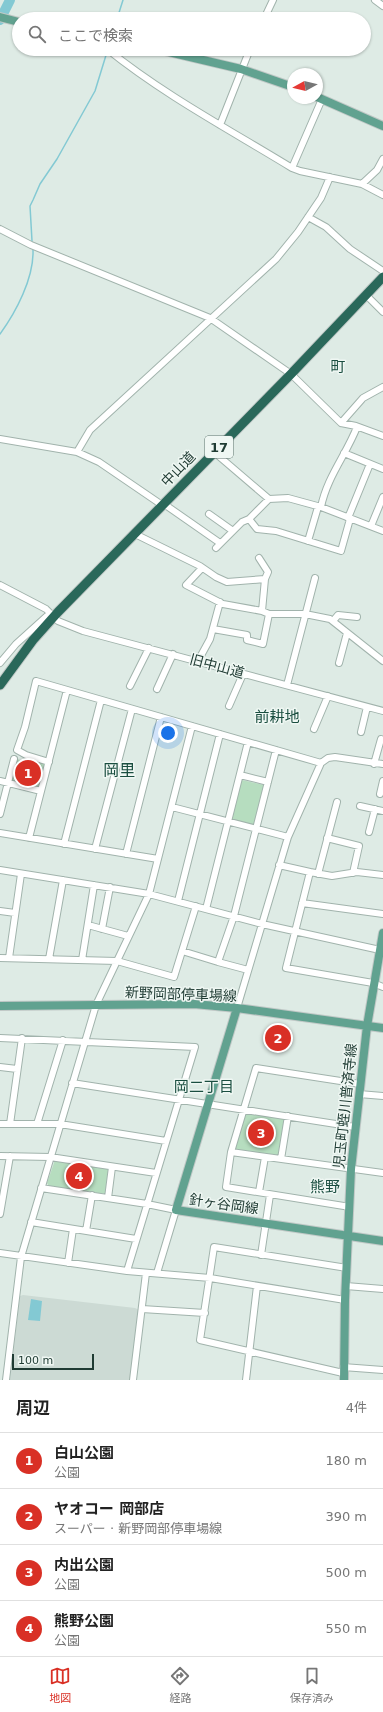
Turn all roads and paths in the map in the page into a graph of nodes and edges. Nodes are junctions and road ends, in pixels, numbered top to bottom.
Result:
1 (273, 0) edge
2 (375, 0) edge
3 (383, 6) edge
4 (267, 12) edge
5 (117, 56) edge
6 (186, 56) edge
7 (247, 56) edge
8 (241, 69) junction
9 (287, 85) edge
10 (323, 99) edge
11 (318, 104) edge
12 (220, 125) junction
13 (383, 126) edge
14 (383, 159) edge
15 (292, 168) junction
16 (330, 177) junction
17 (362, 184) junction
18 (383, 195) edge
19 (308, 217) junction
20 (0, 229) edge
21 (383, 271) edge
22 (383, 277) edge
23 (366, 295) junction
24 (383, 312) edge
25 (210, 318) junction
26 (291, 374) junction
27 (383, 387) edge
28 (341, 423) junction
29 (358, 427) junction
30 (383, 436) edge
31 (0, 439) edge
32 (77, 452) junction
33 (214, 452) junction
34 (344, 453) junction
35 (370, 464) junction
36 (383, 469) edge
37 (383, 497) edge
38 (269, 499) junction
39 (163, 505) junction
40 (320, 507) junction
41 (209, 514) dead end
42 (349, 518) junction
43 (249, 519) junction
44 (370, 526) junction
45 (233, 531) junction
46 (383, 531) edge
47 (135, 534) junction
48 (308, 541) junction
49 (259, 558) dead end
50 (202, 568) junction
51 (315, 578) dead end
52 (266, 579) junction
53 (0, 585) edge
54 (220, 602) junction
55 (262, 611) junction
56 (269, 614) junction
57 (305, 614) junction
58 (54, 616) junction
59 (357, 617) dead end
60 (333, 621) junction
61 (213, 629) junction
62 (347, 633) junction
63 (149, 648) junction
64 (27, 649) junction
65 (10, 651) junction
66 (173, 654) junction
67 (21, 657) junction
68 (198, 661) junction
69 (383, 661) edge
70 (0, 663) edge
71 (338, 663) dead end
72 (243, 674) junction
73 (0, 685) edge
74 (287, 685) junction
75 (130, 686) dead end
76 (157, 689) dead end
77 (67, 690) junction
78 (328, 696) junction
79 (101, 700) junction
80 (229, 706) dead end
81 (367, 707) junction
82 (132, 709) junction
83 (383, 711) edge
84 (162, 717) junction
85 (192, 726) junction
86 (314, 729) dead end
87 (361, 732) dead end
88 (220, 734) junction
89 (381, 739) dead end
90 (248, 742) junction
91 (276, 750) junction
92 (14, 759) dead end
93 (48, 762) junction
94 (321, 764) junction
95 (374, 764) junction
96 (383, 764) edge
97 (240, 775) junction
98 (0, 780) edge
99 (383, 781) edge
100 (8, 782) junction
101 (268, 782) junction
102 (41, 791) junction
103 (380, 794) dead end
104 (337, 802) dead end
105 (360, 806) dead end
106 (172, 807) junction
107 (375, 809) junction
108 (383, 811) edge
109 (0, 814) edge
110 (200, 814) junction
111 (228, 822) junction
112 (256, 829) junction
113 (370, 832) dead end
114 (0, 833) edge
115 (288, 837) junction
116 (29, 838) junction
117 (327, 838) junction
118 (64, 844) junction
119 (95, 849) junction
120 (126, 854) junction
121 (158, 859) junction
122 (279, 865) junction
123 (0, 870) edge
124 (310, 872) junction
125 (353, 872) junction
126 (21, 874) junction
127 (318, 874) junction
128 (383, 874) edge
129 (63, 880) junction
130 (94, 884) junction
131 (110, 887) junction
132 (149, 894) junction
133 (178, 901) junction
134 (302, 903) junction
135 (196, 906) junction
136 (206, 909) junction
137 (0, 911) edge
138 (15, 913) junction
139 (383, 914) edge
140 (234, 916) junction
141 (88, 924) junction
142 (262, 924) junction
143 (102, 929) junction
144 (294, 932) junction
145 (383, 933) edge
146 (128, 936) junction
147 (380, 950) junction
148 (182, 951) junction
149 (0, 958) edge
150 (9, 958) junction
151 (49, 959) junction
152 (82, 960) junction
153 (117, 961) junction
154 (218, 962) junction
155 (248, 970) junction
156 (373, 983) junction
157 (383, 987) edge
158 (96, 1005) junction
159 (0, 1006) edge
160 (236, 1008) junction
161 (367, 1026) junction
162 (383, 1028) edge
163 (0, 1038) edge
164 (22, 1038) junction
165 (63, 1040) junction
166 (85, 1041) junction
167 (0, 1067) edge
168 (17, 1069) junction
169 (72, 1083) junction
170 (360, 1084) junction
171 (360, 1094) junction
172 (383, 1096) edge
173 (179, 1099) junction
174 (208, 1104) junction
175 (243, 1109) junction
176 (288, 1116) junction
177 (0, 1124) edge
178 (10, 1124) junction
179 (37, 1124) junction
180 (60, 1124) junction
181 (355, 1127) junction
182 (166, 1141) junction
183 (230, 1152) junction
184 (0, 1156) edge
185 (10, 1156) junction
186 (50, 1157) junction
187 (265, 1157) junction
188 (281, 1160) junction
189 (112, 1167) junction
190 (351, 1169) junction
191 (383, 1172) edge
192 (156, 1173) junction
193 (41, 1188) junction
194 (259, 1192) junction
195 (92, 1195) junction
196 (270, 1195) junction
197 (108, 1198) junction
198 (147, 1204) junction
199 (350, 1207) junction
200 (176, 1210) junction
201 (0, 1214) edge
202 (31, 1222) junction
203 (265, 1224) junction
204 (73, 1229) junction
205 (86, 1231) junction
206 (348, 1235) junction
207 (136, 1239) junction
208 (383, 1241) edge
209 (0, 1253) edge
210 (261, 1255) junction
211 (21, 1257) junction
212 (68, 1263) junction
213 (347, 1268) junction
214 (127, 1271) junction
215 (146, 1273) junction
216 (157, 1273) junction
217 (210, 1278) junction
218 (257, 1286) junction
219 (346, 1286) junction
220 (383, 1288) edge
221 (345, 1300) junction
222 (142, 1309) junction
223 (204, 1312) junction
224 (250, 1352) junction
225 (383, 1370) edge
226 (343, 1373) edge
227 (6, 1380) edge
228 (133, 1380) edge
229 (246, 1380) edge

1 - 4 street
2 - 3 street
5 - 12 street
6 - 8 main road
7 - 8 street
8 - 9 main road
8 - 12 street
10 - 13 main road
11 - 15 street
12 - 15 street
14 - 17 street
15 - 16 street
16 - 17 street
16 - 19 street
17 - 18 street
19 - 21 street
19 - 25 street
20 - 25 street
22 - 23 highway, 中山道 / 17
23 - 24 street
23 - 26 highway, 中山道 / 17
25 - 26 street
25 - 32 street
26 - 28 street
26 - 33 highway, 中山道 / 17
27 - 28 street
28 - 29 street
29 - 30 street
29 - 34 street
31 - 32 street
32 - 39 street
33 - 38 street
33 - 39 highway, 中山道 / 17
34 - 35 street
34 - 40 street
35 - 36 street
35 - 42 street
37 - 44 street
38 - 40 street
38 - 43 street
39 - 45 street
39 - 47 highway, 中山道 / 17
40 - 42 street
40 - 48 street
41 - 45 street
42 - 44 street
42 - 48 street
43 - 45 street
43 - 48 street
44 - 46 street
47 - 50 street
47 - 58 highway, 中山道 / 17
49 - 52 street
50 - 52 street
50 - 54 street
51 - 57 street
52 - 55 street
53 - 58 street, 旧中山道
54 - 55 street
54 - 61 street
55 - 56 street
56 - 57 street
56 - 61 street
57 - 60 street
57 - 74 street
58 - 63 street, 旧中山道
58 - 64 highway, 中山道 / 17
58 - 65 street
59 - 60 street
60 - 62 street
61 - 68 street
62 - 69 street
62 - 71 street
63 - 66 street, 旧中山道
63 - 75 street
64 - 65 street
64 - 67 highway, 中山道 / 17
65 - 67 street
65 - 70 street
66 - 68 street, 旧中山道
66 - 76 street
67 - 73 highway, 中山道 / 17
68 - 72 street, 旧中山道
72 - 74 street, 旧中山道
72 - 80 street
74 - 78 street, 旧中山道
77 - 79 street
77 - 93 street
77 - 93 street
78 - 81 street, 旧中山道
78 - 86 street
79 - 82 street
79 - 118 street
81 - 83 street, 旧中山道
81 - 87 street
82 - 84 street
82 - 119 street
84 - 85 street
84 - 120 street
85 - 88 street
85 - 106 street
88 - 90 street
88 - 110 street
89 - 95 street
90 - 91 street
90 - 97 street
91 - 94 street
91 - 101 street
92 - 100 street
93 - 102 street
94 - 95 street
94 - 115 street
95 - 96 street
97 - 101 street
97 - 111 street
98 - 100 street
99 - 103 street
100 - 102 street
100 - 109 street
101 - 112 street
102 - 116 street
104 - 117 street
105 - 107 street
106 - 110 street
106 - 121 street
107 - 108 street
107 - 113 street
110 - 111 street
110 - 133 street
111 - 112 street
111 - 136 street
112 - 115 street
112 - 140 street
114 - 116 street
115 - 122 street
116 - 118 street
117 - 125 street
117 - 127 street
118 - 119 street
119 - 120 street
120 - 121 street
121 - 132 street
122 - 124 street
122 - 142 street
123 - 126 street
124 - 127 street
124 - 134 street
125 - 127 street
125 - 128 street
126 - 129 street
126 - 138 street
129 - 130 street
129 - 151 street
130 - 131 street
130 - 141 street
131 - 132 street
131 - 143 street
132 - 133 street
132 - 146 street
133 - 135 street
134 - 139 street
134 - 144 street
135 - 136 street
135 - 148 street
136 - 140 street
137 - 138 street
138 - 150 street
140 - 142 street
140 - 154 street
141 - 143 street
141 - 152 street
142 - 144 street
142 - 155 street
143 - 146 street
144 - 147 street
144 - 156 street
145 - 147 main road, 児玉町蛭川普済寺線
146 - 153 street
147 - 156 main road, 児玉町蛭川普済寺線
148 - 153 street
148 - 154 street
149 - 150 street
150 - 151 street
151 - 152 street
152 - 153 street
153 - 158 street
154 - 155 street
155 - 160 street
156 - 157 street
156 - 161 main road, 児玉町蛭川普済寺線
158 - 159 main road, 新野岡部停車場線
158 - 160 main road, 新野岡部停車場線
158 - 166 street
160 - 161 main road, 新野岡部停車場線
160 - 174 main road, 針ヶ谷岡線
161 - 162 main road, 新野岡部停車場線
161 - 170 main road, 児玉町蛭川普済寺線
163 - 164 street
164 - 165 street
164 - 168 street
165 - 166 street
165 - 179 street
166 - 169 street
166 - 173 street
167 - 168 street
168 - 178 street
169 - 173 street
169 - 180 street
170 - 171 main road, 児玉町蛭川普済寺線
170 - 175 street
171 - 172 street
171 - 181 main road, 児玉町蛭川普済寺線
173 - 174 street
173 - 182 street
174 - 175 street
174 - 200 main road, 針ヶ谷岡線
175 - 176 street
175 - 183 street
176 - 181 street
176 - 188 street
177 - 178 street
178 - 179 street
179 - 180 street
180 - 182 street
180 - 186 street
181 - 190 main road, 児玉町蛭川普済寺線
182 - 192 street
183 - 187 street
183 - 194 street
184 - 185 street
185 - 186 street
185 - 201 street
186 - 189 street
186 - 193 street
187 - 188 street
187 - 194 street
188 - 190 street
189 - 192 street
189 - 197 street
190 - 191 street
190 - 199 main road, 児玉町蛭川普済寺線
192 - 198 street
193 - 195 street
193 - 202 street
194 - 196 street
195 - 197 street
195 - 205 street
196 - 199 street
196 - 203 street
197 - 198 street
198 - 200 street
198 - 207 street
199 - 206 main road, 児玉町蛭川普済寺線
200 - 203 main road, 針ヶ谷岡線
200 - 216 street
202 - 204 street
202 - 211 street
203 - 206 main road, 針ヶ谷岡線
203 - 210 street
204 - 205 street
204 - 212 street
205 - 207 street
206 - 208 main road, 針ヶ谷岡線
206 - 213 main road, 児玉町蛭川普済寺線
207 - 214 street
209 - 211 street
210 - 213 street
210 - 217 street
211 - 212 street
211 - 227 street
212 - 214 street
213 - 219 main road, 児玉町蛭川普済寺線
214 - 215 street
215 - 216 street
215 - 222 street
216 - 217 street
217 - 218 street
217 - 223 street
218 - 221 street
218 - 224 street
219 - 220 street
219 - 221 main road, 児玉町蛭川普済寺線
221 - 226 main road, 児玉町蛭川普済寺線
222 - 223 street
222 - 228 street
223 - 224 street
224 - 226 street
224 - 229 street
225 - 226 street

